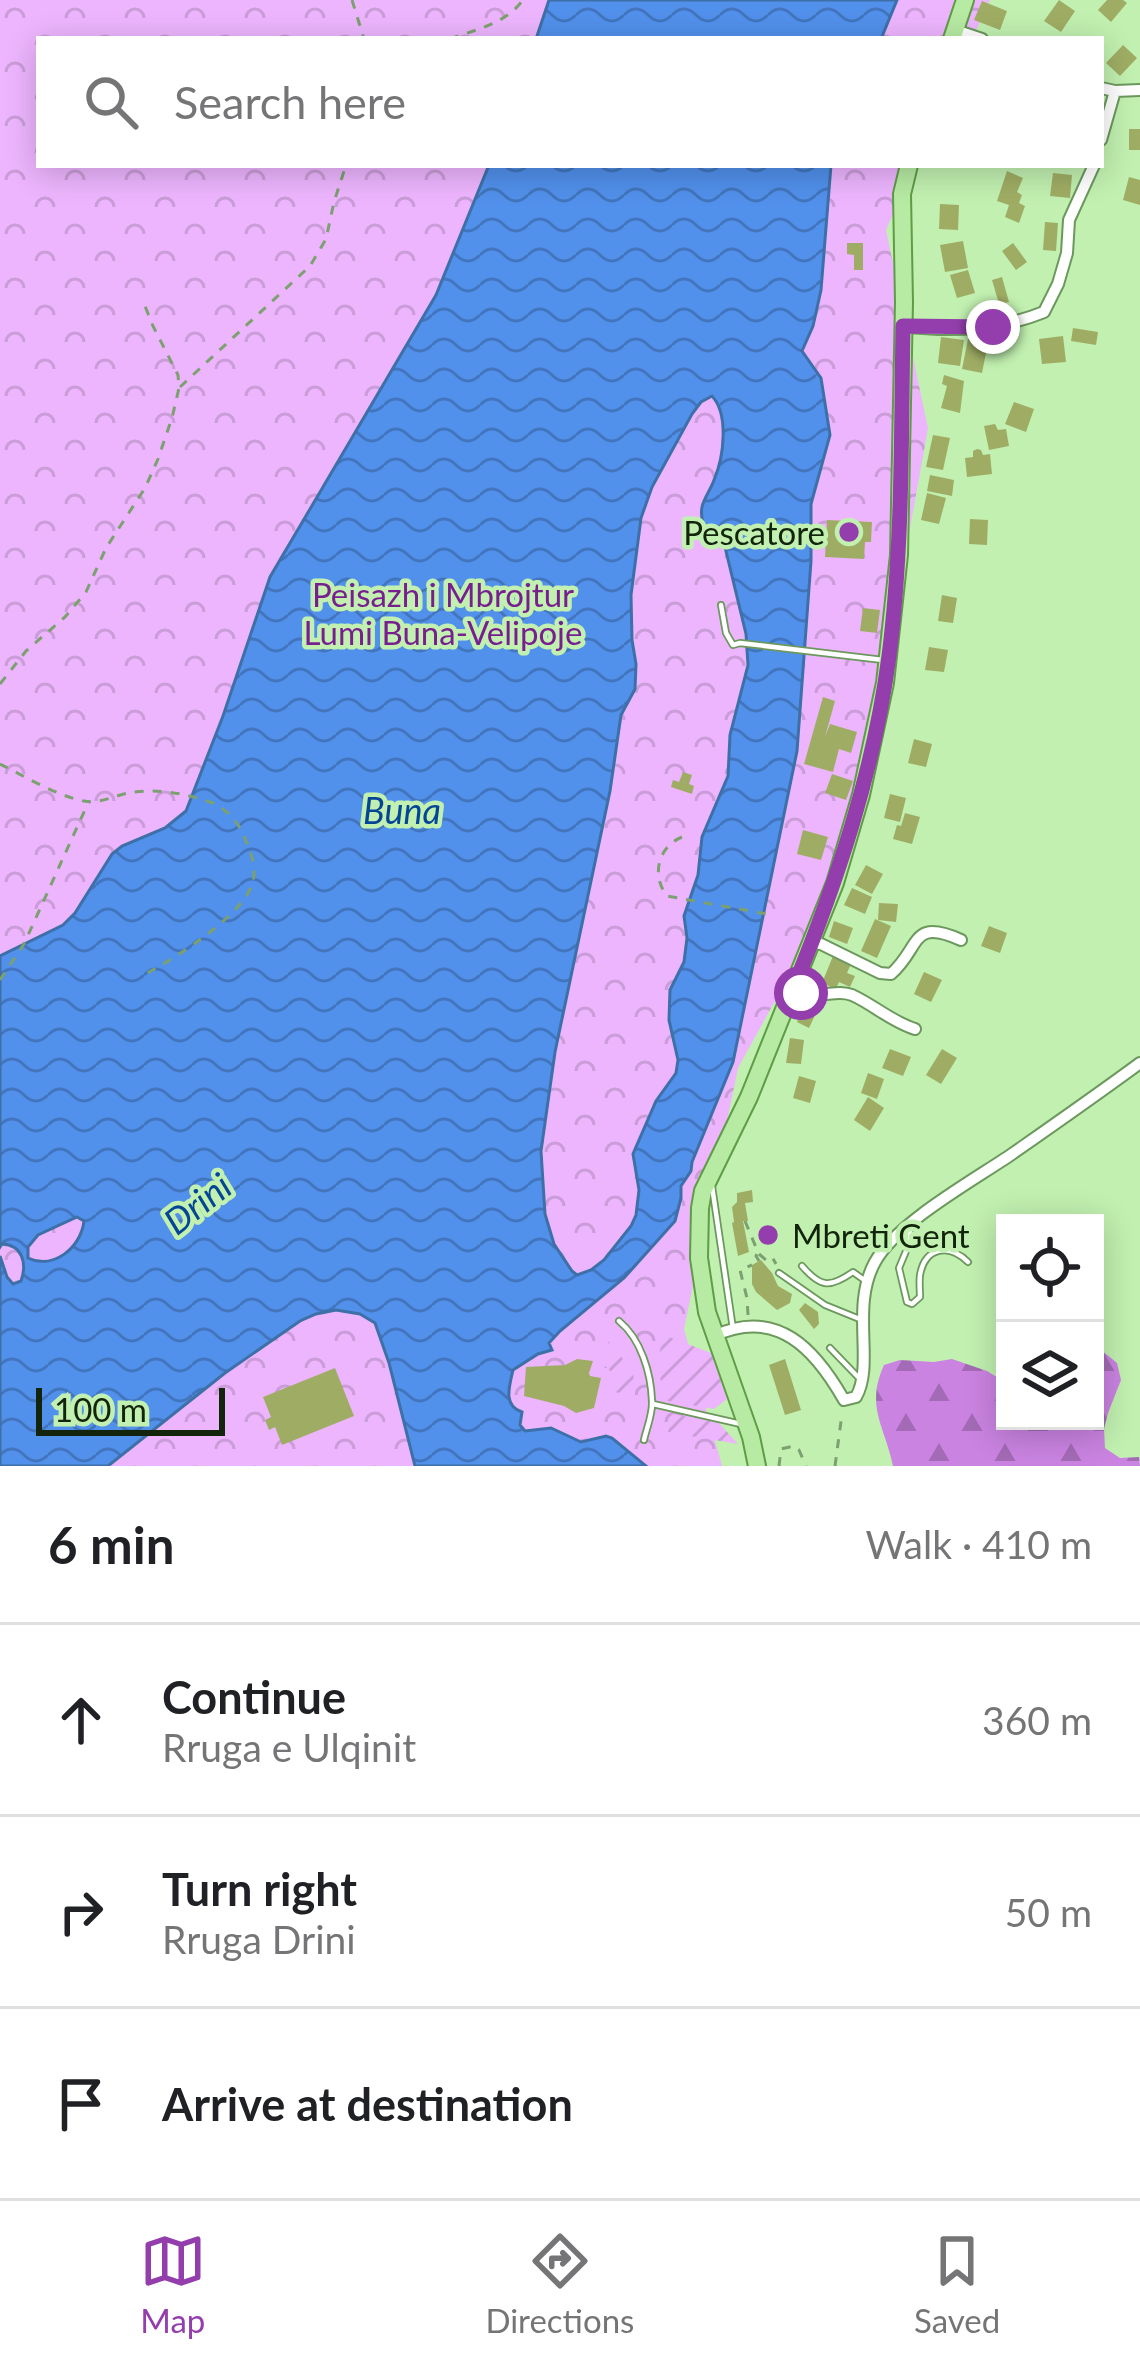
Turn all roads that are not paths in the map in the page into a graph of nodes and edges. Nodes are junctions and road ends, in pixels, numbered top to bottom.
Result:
1 (964, 0) edge
2 (954, 35) edge
3 (1104, 89) edge
4 (1140, 90) edge
5 (1115, 91) junction
6 (1104, 130) edge
7 (908, 168) edge
8 (1093, 168) edge
9 (903, 326) junction
10 (721, 605) dead end
11 (889, 661) junction
12 (961, 940) dead end
13 (812, 943) junction
14 (793, 989) junction
15 (916, 1029) dead end
16 (1140, 1063) edge
17 (711, 1173) junction
18 (909, 1227) junction
19 (863, 1242) dead end
20 (885, 1248) junction
21 (968, 1262) dead end
22 (802, 1266) dead end
23 (779, 1273) dead end
24 (867, 1282) junction
25 (862, 1320) junction
26 (619, 1321) dead end
27 (738, 1328) junction
28 (714, 1336) junction
29 (830, 1348) dead end
30 (862, 1381) junction
31 (653, 1404) junction
32 (746, 1424) junction
33 (644, 1439) dead end
34 (757, 1466) edge

1 - 2 main road
3 - 5 street
4 - 5 street
5 - 6 street
7 - 9 main road
8 - 9 street
9 - 11 main road
10 - 11 lane
11 - 13 main road
12 - 13 street
13 - 14 main road
14 - 15 street
14 - 17 main road
16 - 18 street
17 - 27 lane
17 - 28 main road
18 - 20 street
18 - 21 lane
19 - 20 lane
20 - 24 street
22 - 24 lane
23 - 25 lane
24 - 25 street
25 - 30 street
26 - 31 lane
27 - 28 street
27 - 30 street
28 - 32 main road
29 - 30 lane
31 - 32 lane
31 - 33 lane
32 - 34 main road

